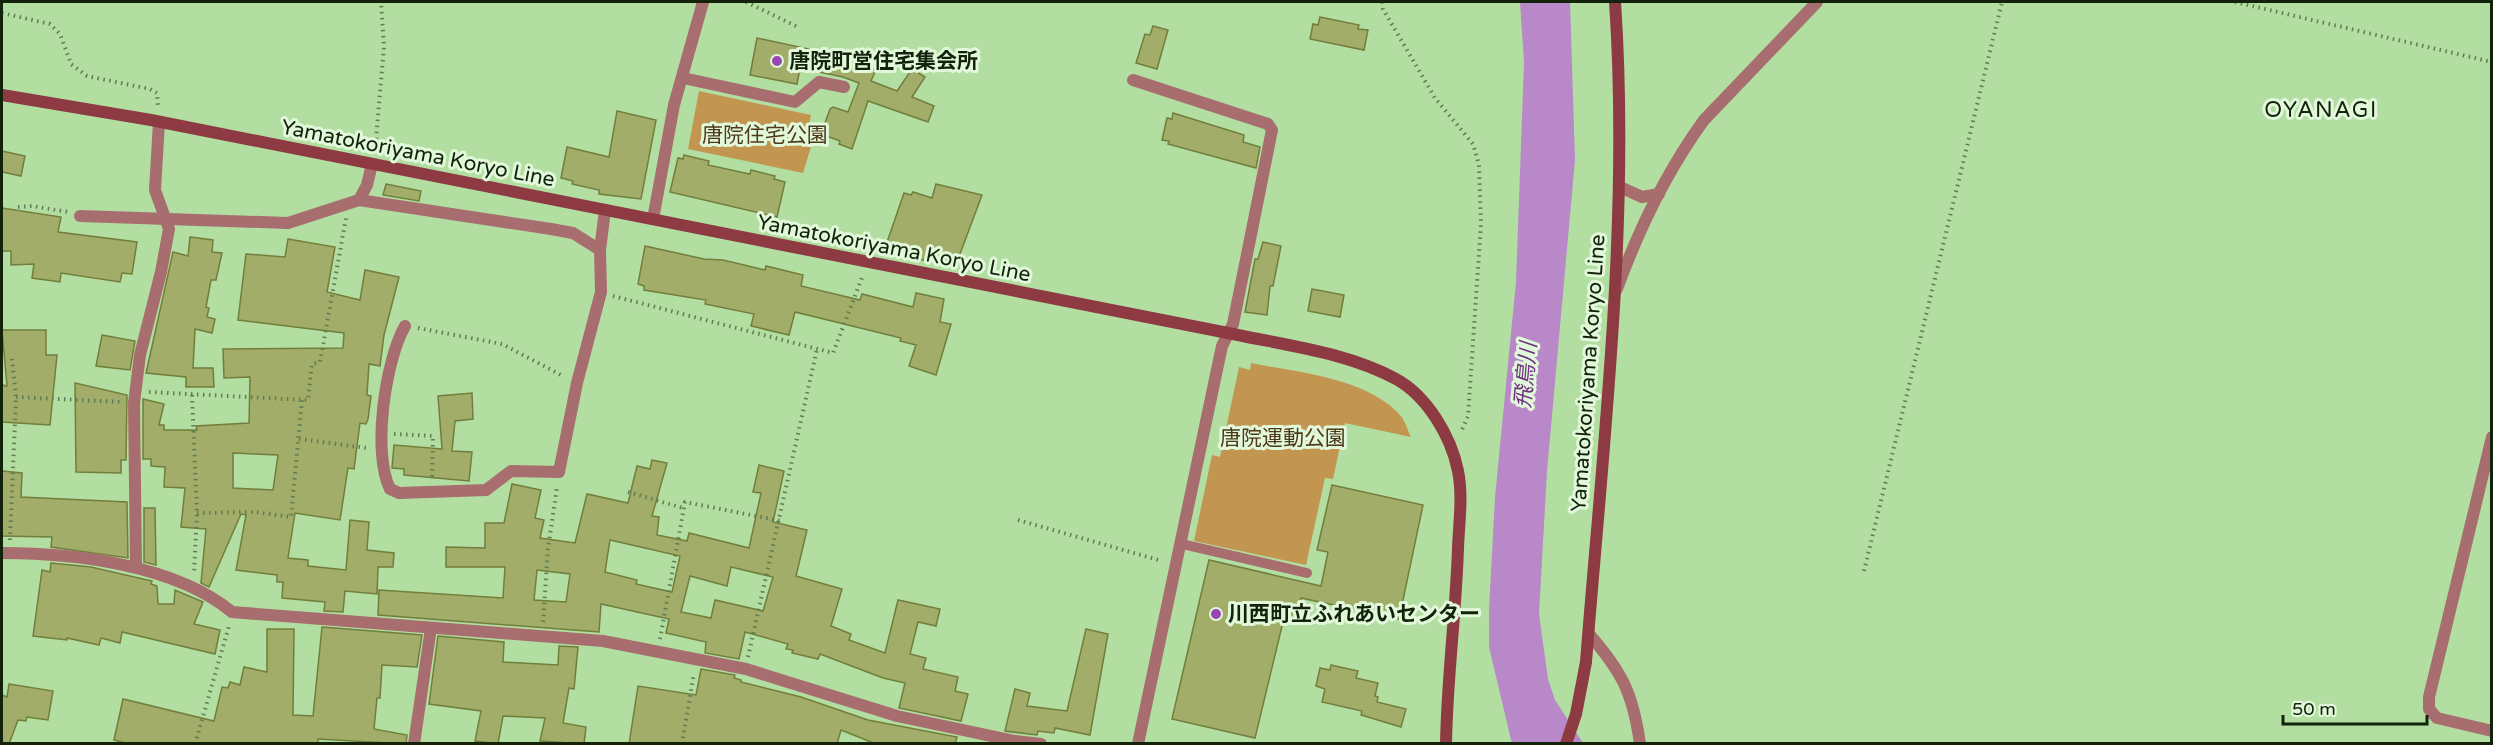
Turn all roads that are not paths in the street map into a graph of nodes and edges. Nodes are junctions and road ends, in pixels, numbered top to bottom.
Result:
1 (703, 2) edge
2 (1615, 2) edge
3 (1817, 2) edge
4 (683, 78) junction
5 (1133, 80) dead end
6 (844, 87) dead end
7 (2, 95) edge
8 (159, 122) junction
9 (372, 164) junction
10 (1620, 187) junction
11 (1659, 194) junction
12 (354, 202) junction
13 (604, 210) junction
14 (80, 216) road end
15 (166, 219) junction
16 (652, 219) junction
17 (600, 250) junction
18 (1613, 299) junction
19 (405, 326) road end
20 (1227, 333) junction
21 (2492, 437) edge
22 (1182, 544) junction
23 (6, 553) edge
24 (136, 567) junction
25 (1307, 573) dead end
26 (431, 628) junction
27 (1588, 634) junction
28 (2492, 731) edge
29 (414, 744) edge
30 (1041, 744) edge
31 (1138, 744) edge
32 (1446, 744) edge
33 (1566, 744) edge
34 (1640, 744) edge

1 - 4 street
2 - 10 main road, Yamatokoriyama Koryo Line
3 - 11 street
4 - 6 street
4 - 16 street
5 - 20 street
7 - 8 main road, Yamatokoriyama Koryo Line
8 - 9 main road, Yamatokoriyama Koryo Line
8 - 15 street
9 - 12 street
9 - 13 main road, Yamatokoriyama Koryo Line
10 - 11 street
10 - 18 main road, Yamatokoriyama Koryo Line
11 - 18 street
12 - 15 street
12 - 17 street
13 - 16 main road, Yamatokoriyama Koryo Line
13 - 17 street
14 - 15 street
15 - 24 street
16 - 20 main road, Yamatokoriyama Koryo Line
17 - 19 street
18 - 27 main road, Yamatokoriyama Koryo Line
20 - 22 street
20 - 32 main road, Yamatokoriyama Koryo Line
21 - 28 street
22 - 25 lane
22 - 31 street
23 - 24 street
24 - 26 street
26 - 29 street
26 - 30 street
27 - 33 main road, Yamatokoriyama Koryo Line
27 - 34 street

